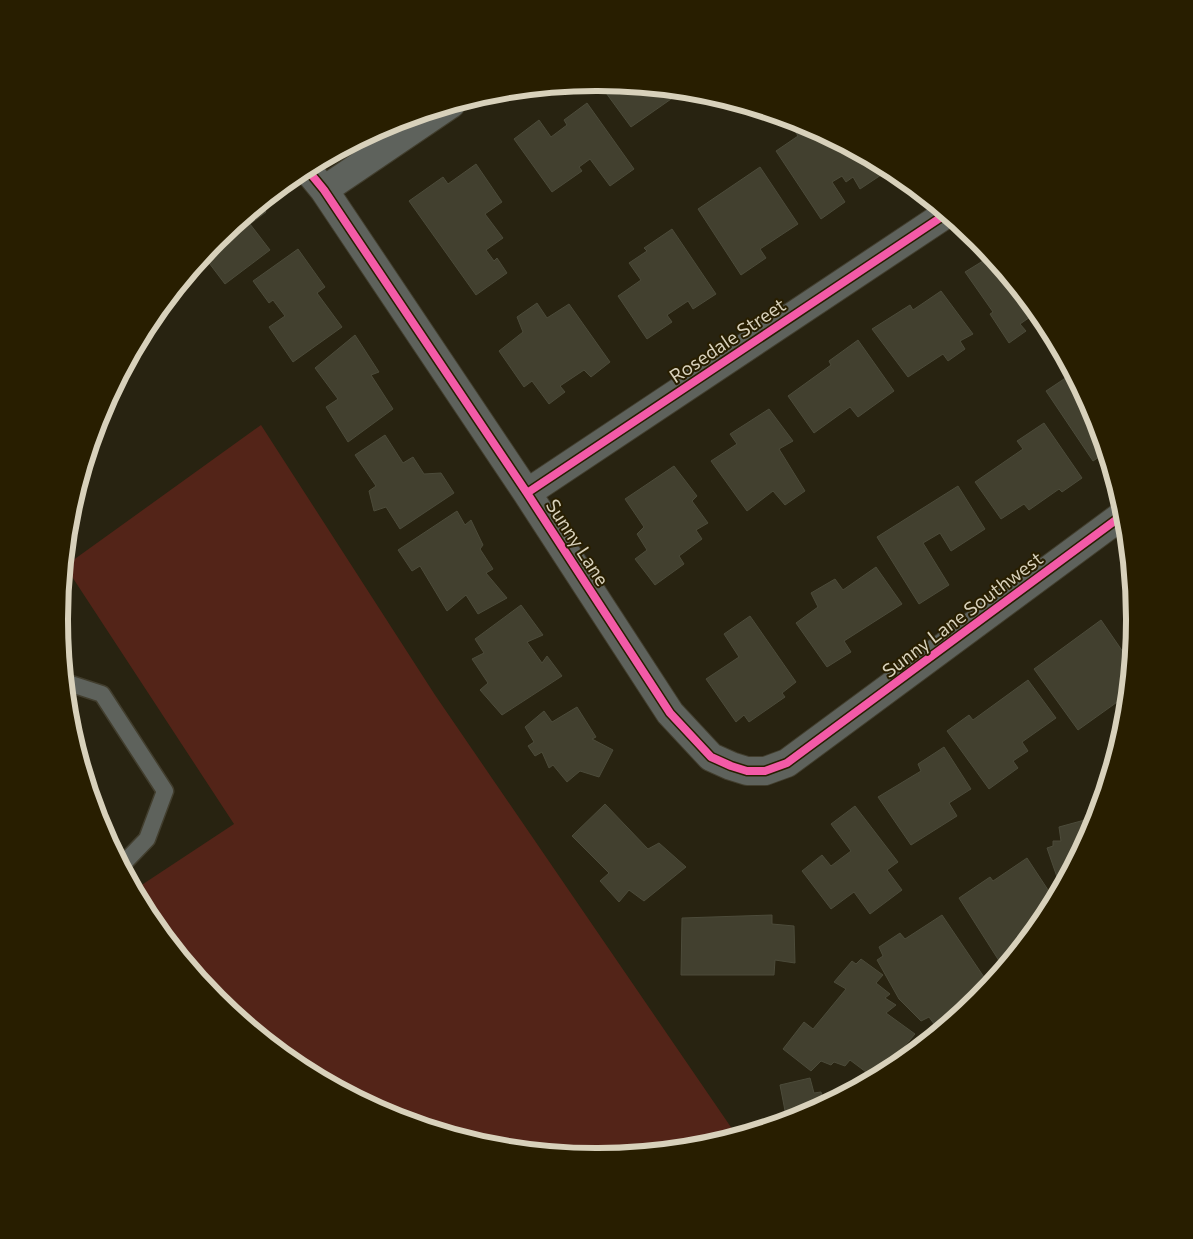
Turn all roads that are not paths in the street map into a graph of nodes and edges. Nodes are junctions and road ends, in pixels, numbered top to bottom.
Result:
1 (431, 118) edge
2 (311, 175) edge
3 (324, 190) junction
4 (940, 218) edge
5 (527, 493) junction
6 (1116, 520) edge
7 (72, 684) edge
8 (819, 740) joint
9 (126, 861) edge

1 - 3 street
2 - 3 street, Sunny Lane
3 - 5 street, Sunny Lane
4 - 5 street, Rosedale Street
5 - 8 street, Sunny Lane
6 - 8 street, Sunny Lane Southwest
7 - 9 lane

